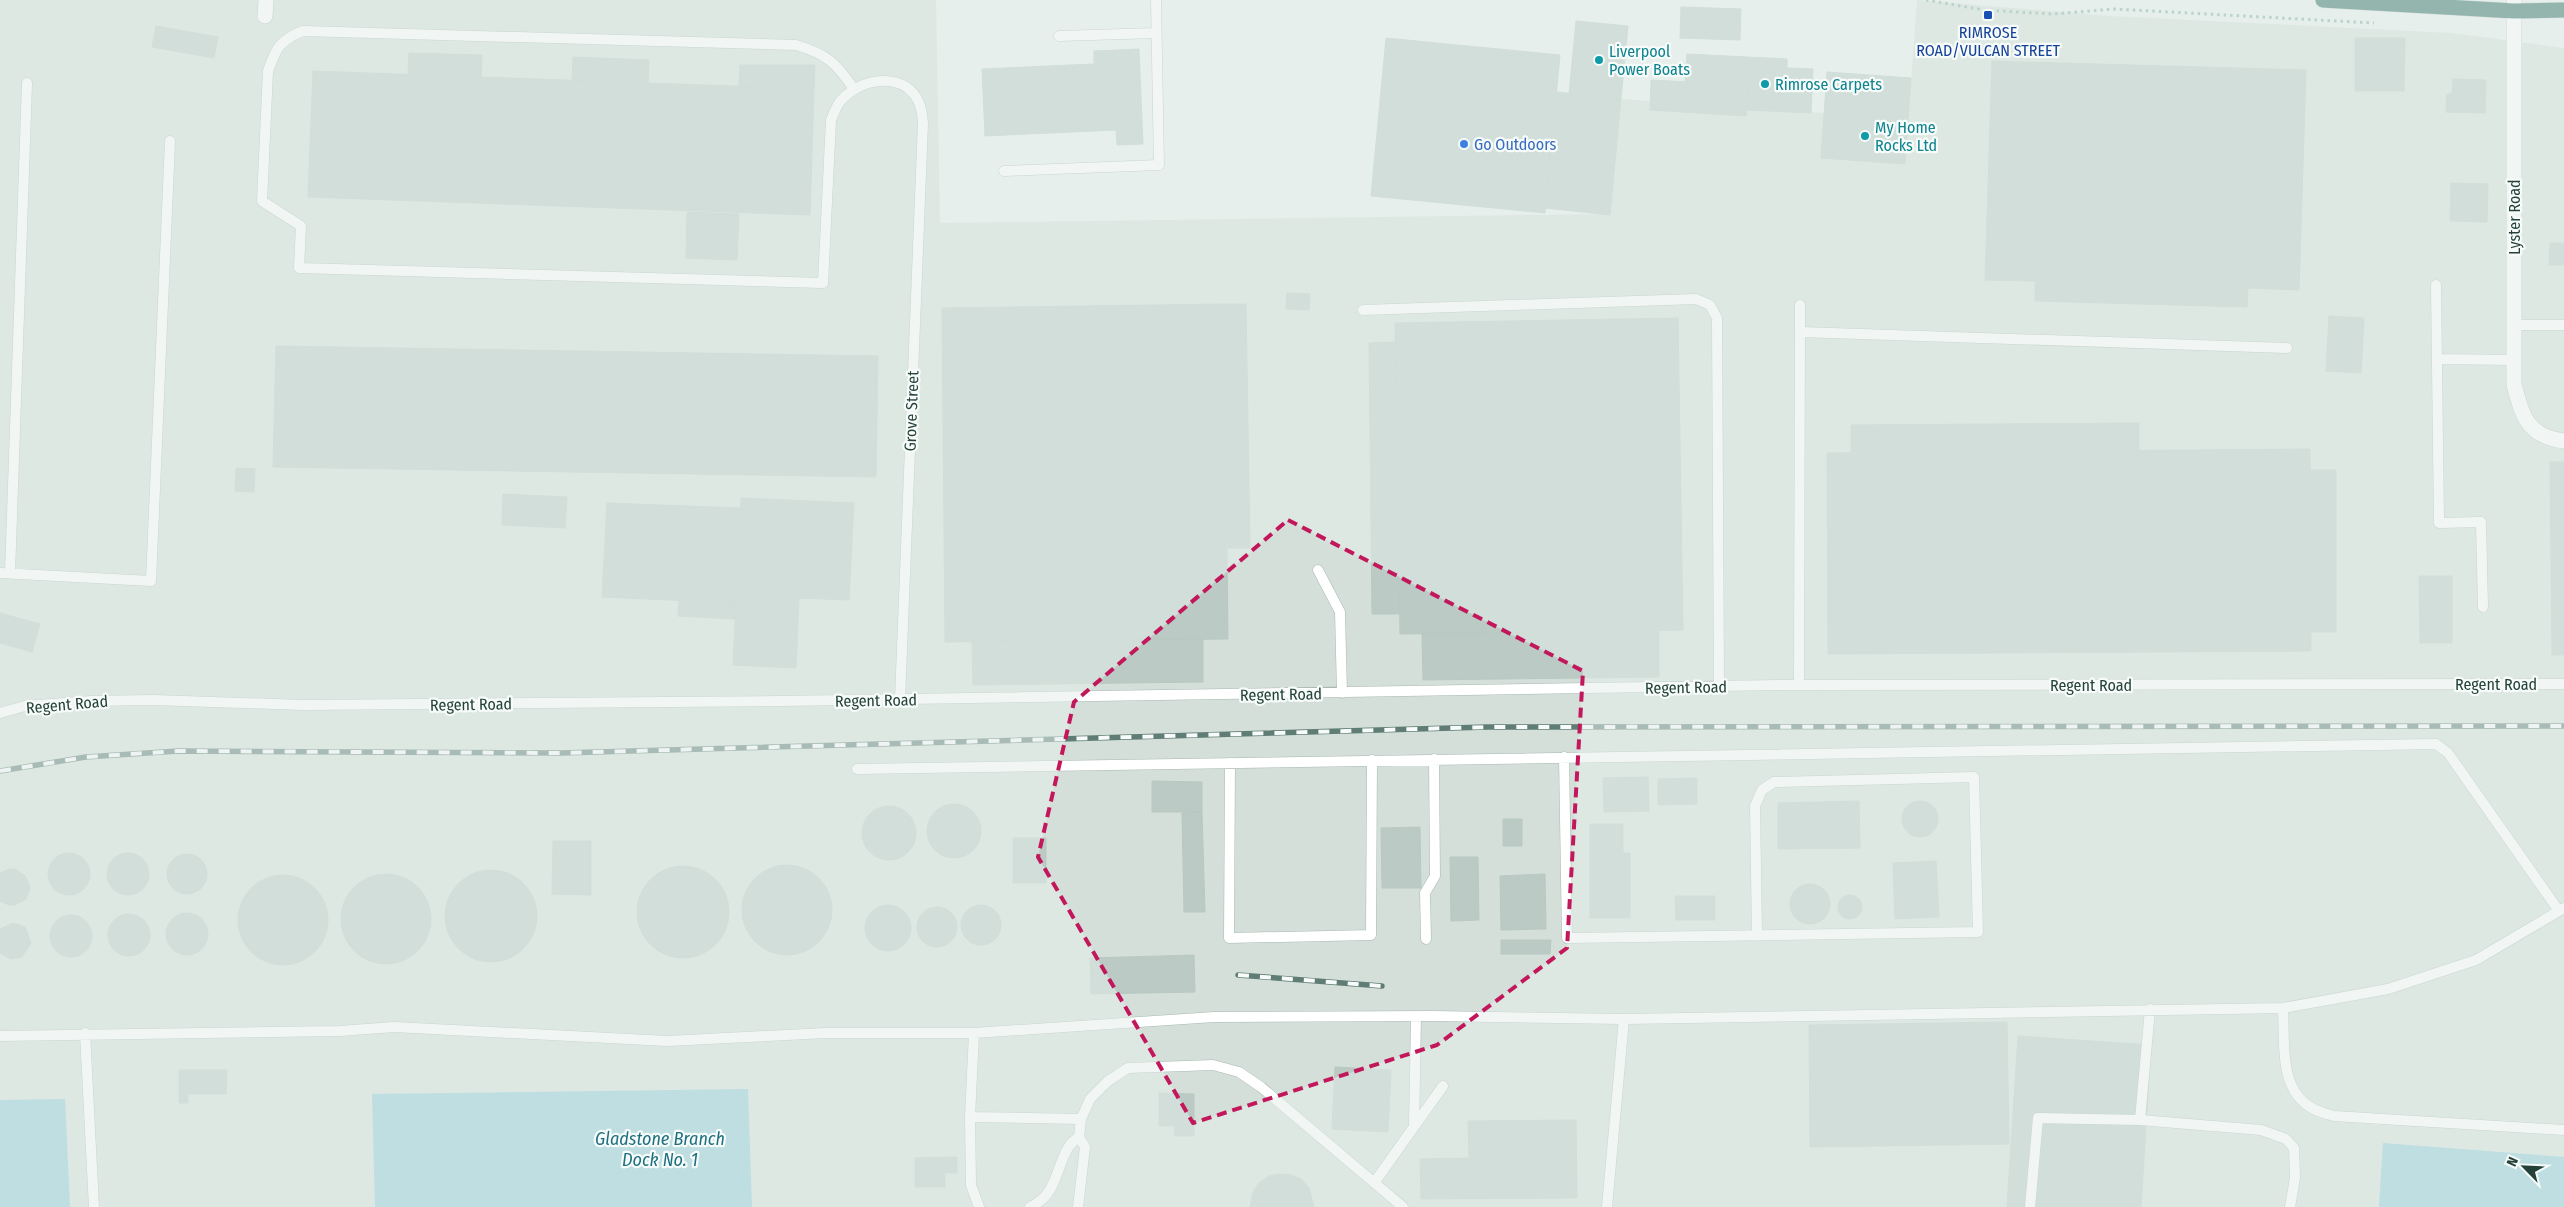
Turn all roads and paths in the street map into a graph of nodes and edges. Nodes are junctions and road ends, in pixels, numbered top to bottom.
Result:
1 (266, 0) edge
2 (1156, 0) edge
3 (1926, 0) edge
4 (2323, 0) edge
5 (2514, 6) edge
6 (2564, 10) edge
7 (265, 16) dead end
8 (2382, 23) dead end
9 (1156, 34) junction
10 (1059, 36) dead end
11 (27, 83) dead end
12 (854, 89) junction
13 (170, 141) dead end
14 (1004, 171) dead end
15 (2436, 285) dead end
16 (1800, 305) dead end
17 (1364, 310) dead end
18 (2564, 324) edge
19 (2514, 325) junction
20 (1800, 332) junction
21 (2287, 348) dead end
22 (2437, 359) junction
23 (2514, 360) junction
24 (2564, 441) edge
25 (1318, 570) dead end
26 (5, 573) edge
27 (2483, 607) dead end
28 (2564, 684) edge
29 (1799, 685) junction
30 (1719, 686) junction
31 (1342, 693) junction
32 (900, 699) junction
33 (0, 713) edge
34 (1564, 757) junction
35 (1434, 759) junction
36 (1372, 760) junction
37 (1230, 763) junction
38 (857, 769) dead end
39 (2562, 909) edge
40 (1757, 936) junction
41 (1426, 939) dead end
42 (2283, 1008) junction
43 (2150, 1009) junction
44 (1416, 1016) junction
45 (1624, 1019) junction
46 (85, 1033) junction
47 (974, 1033) junction
48 (0, 1036) edge
49 (1443, 1086) dead end
50 (970, 1117) junction
51 (1081, 1119) junction
52 (2140, 1120) junction
53 (1414, 1127) junction
54 (2564, 1130) edge
55 (1079, 1137) junction
56 (1374, 1183) junction
57 (94, 1207) edge
58 (979, 1207) edge
59 (1030, 1207) edge
60 (1078, 1207) edge
61 (1403, 1207) edge
62 (1607, 1207) edge
63 (2030, 1207) edge
64 (2290, 1207) edge

1 - 7 street
2 - 9 lane
3 - 8 path
4 - 5 highway
5 - 6 highway
5 - 19 street, Lyster Road
9 - 10 lane
9 - 14 lane
11 - 26 lane
12 - 12 lane
12 - 32 lane, Grove Street
13 - 26 lane
15 - 22 lane
16 - 20 lane
17 - 30 lane
18 - 19 lane
19 - 23 street, Lyster Road
20 - 21 lane
20 - 29 lane
22 - 23 lane
22 - 27 lane
23 - 24 street, Lyster Road
25 - 31 lane
28 - 29 lane, Regent Road
29 - 30 lane, Regent Road
30 - 31 lane, Regent Road
31 - 32 lane, Regent Road
32 - 33 lane, Regent Road
34 - 35 lane
34 - 39 lane
34 - 40 lane
35 - 36 lane
35 - 41 lane
36 - 37 lane
36 - 37 lane
37 - 38 lane
39 - 42 lane
40 - 40 lane
42 - 43 lane
42 - 54 lane
43 - 45 lane
43 - 52 lane
44 - 45 lane
44 - 47 lane
44 - 53 lane
45 - 62 lane
46 - 47 lane
46 - 48 lane
46 - 57 lane
47 - 50 lane
49 - 53 lane
50 - 51 lane
50 - 58 lane
51 - 55 lane
51 - 56 lane
52 - 63 lane
52 - 64 lane
53 - 56 lane
55 - 59 lane
55 - 60 lane
56 - 61 lane

